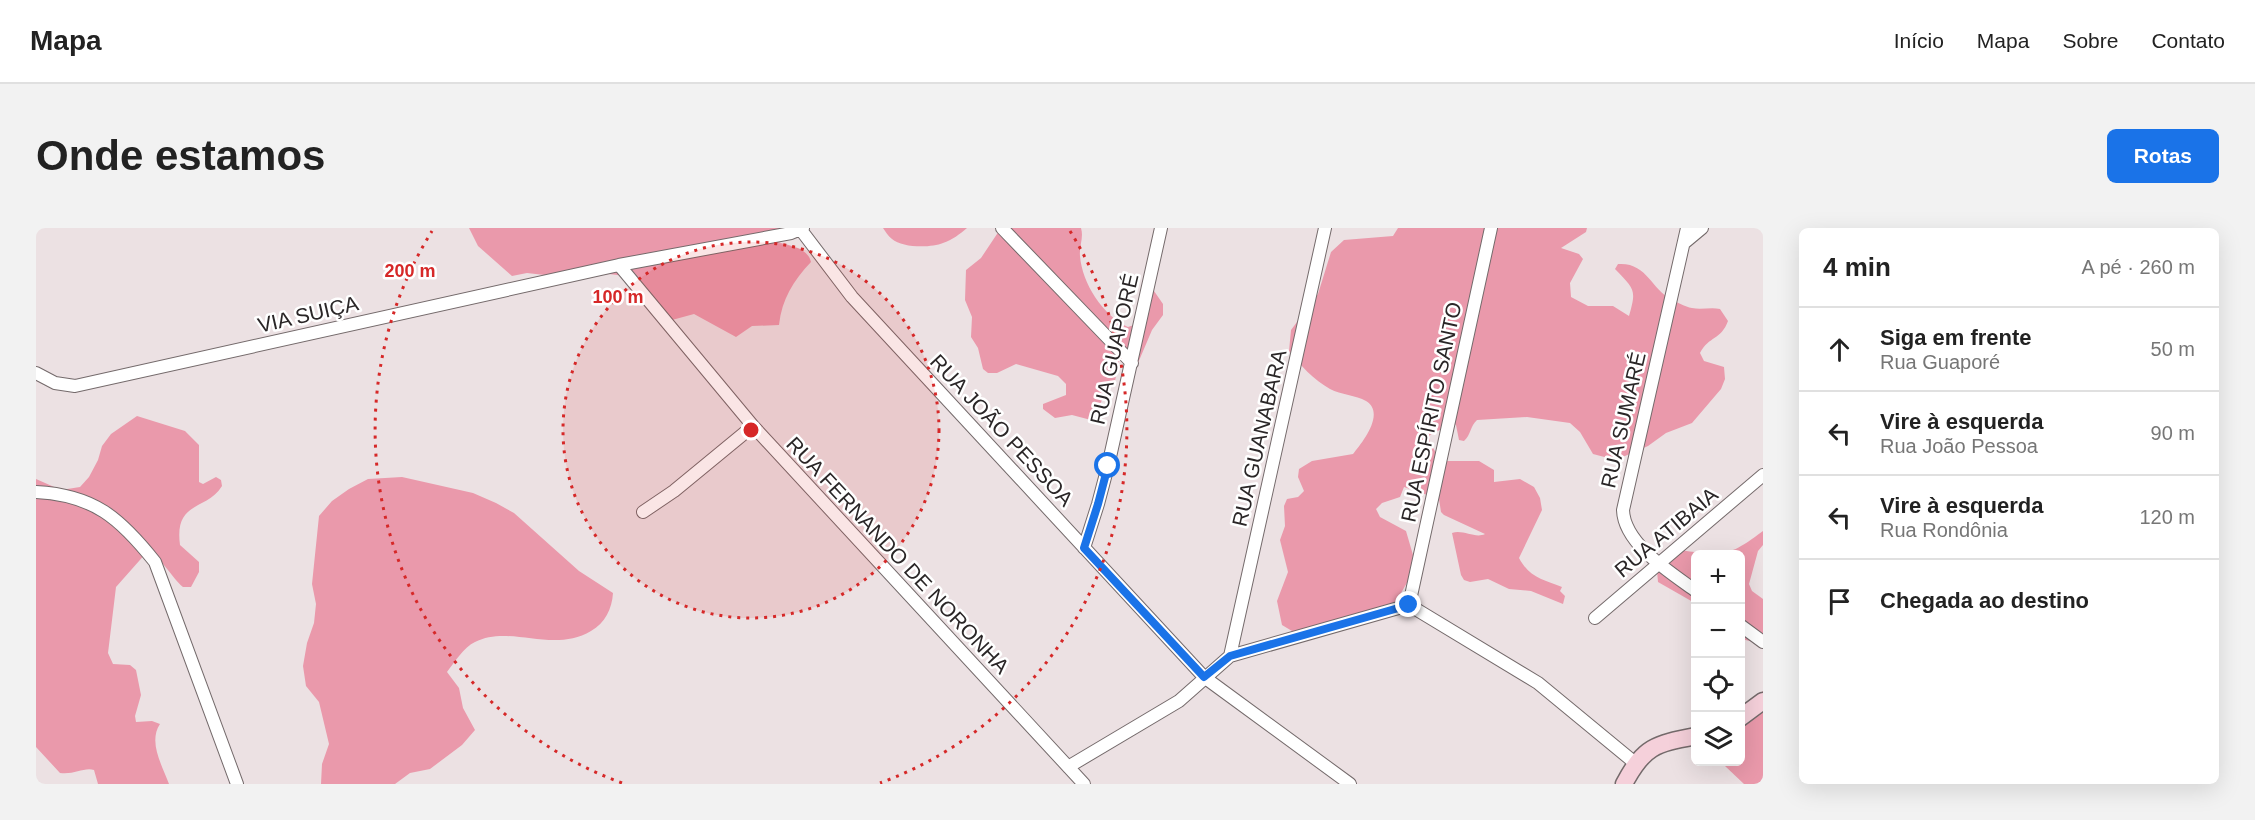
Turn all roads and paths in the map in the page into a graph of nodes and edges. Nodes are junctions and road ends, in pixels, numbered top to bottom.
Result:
1 (1002, 228) edge
2 (1161, 228) edge
3 (1325, 228) edge
4 (1491, 228) edge
5 (1687, 228) edge
6 (1702, 228) edge
7 (802, 229) edge
8 (1684, 243) junction
9 (619, 265) junction
10 (1132, 363) junction
11 (36, 373) edge
12 (753, 426) junction
13 (1763, 476) edge
14 (36, 492) edge
15 (643, 512) dead end
16 (1084, 548) junction
17 (1659, 564) junction
18 (1691, 588) edge
19 (1409, 605) junction
20 (1595, 618) dead end
21 (1745, 629) edge
22 (1763, 642) edge
23 (1230, 656) junction
24 (1204, 677) junction
25 (1763, 700) edge
26 (1745, 714) edge
27 (1691, 737) edge
28 (1635, 763) junction
29 (1068, 767) junction
30 (237, 784) edge
31 (1084, 784) edge
32 (1350, 784) edge
33 (1624, 784) edge

1 - 10 street
2 - 10 street, RUA GUAPORÉ
3 - 23 street, RUA GUANABARA
4 - 19 street, RUA ESPÍRITO SANTO
5 - 8 street, RUA SUMARÉ
6 - 8 street
7 - 9 street, VIA SUIÇA
7 - 16 street, RUA JOÃO PESSOA
8 - 17 street, RUA SUMARÉ
9 - 11 street, VIA SUIÇA
9 - 12 street, RUA FERNANDO DE NORONHA
10 - 16 street, RUA GUAPORÉ
12 - 15 street
12 - 29 street, RUA FERNANDO DE NORONHA
13 - 17 street, RUA ATIBAIA
14 - 30 street
16 - 24 street, RUA JOÃO PESSOA
17 - 18 street, RUA SUMARÉ
17 - 20 street, RUA ATIBAIA
19 - 23 street
19 - 28 street
21 - 22 street
23 - 24 street
24 - 29 street
24 - 32 street, RUA JOÃO PESSOA
25 - 26 main road
27 - 28 main road
28 - 33 main road
29 - 31 street, RUA FERNANDO DE NORONHA

